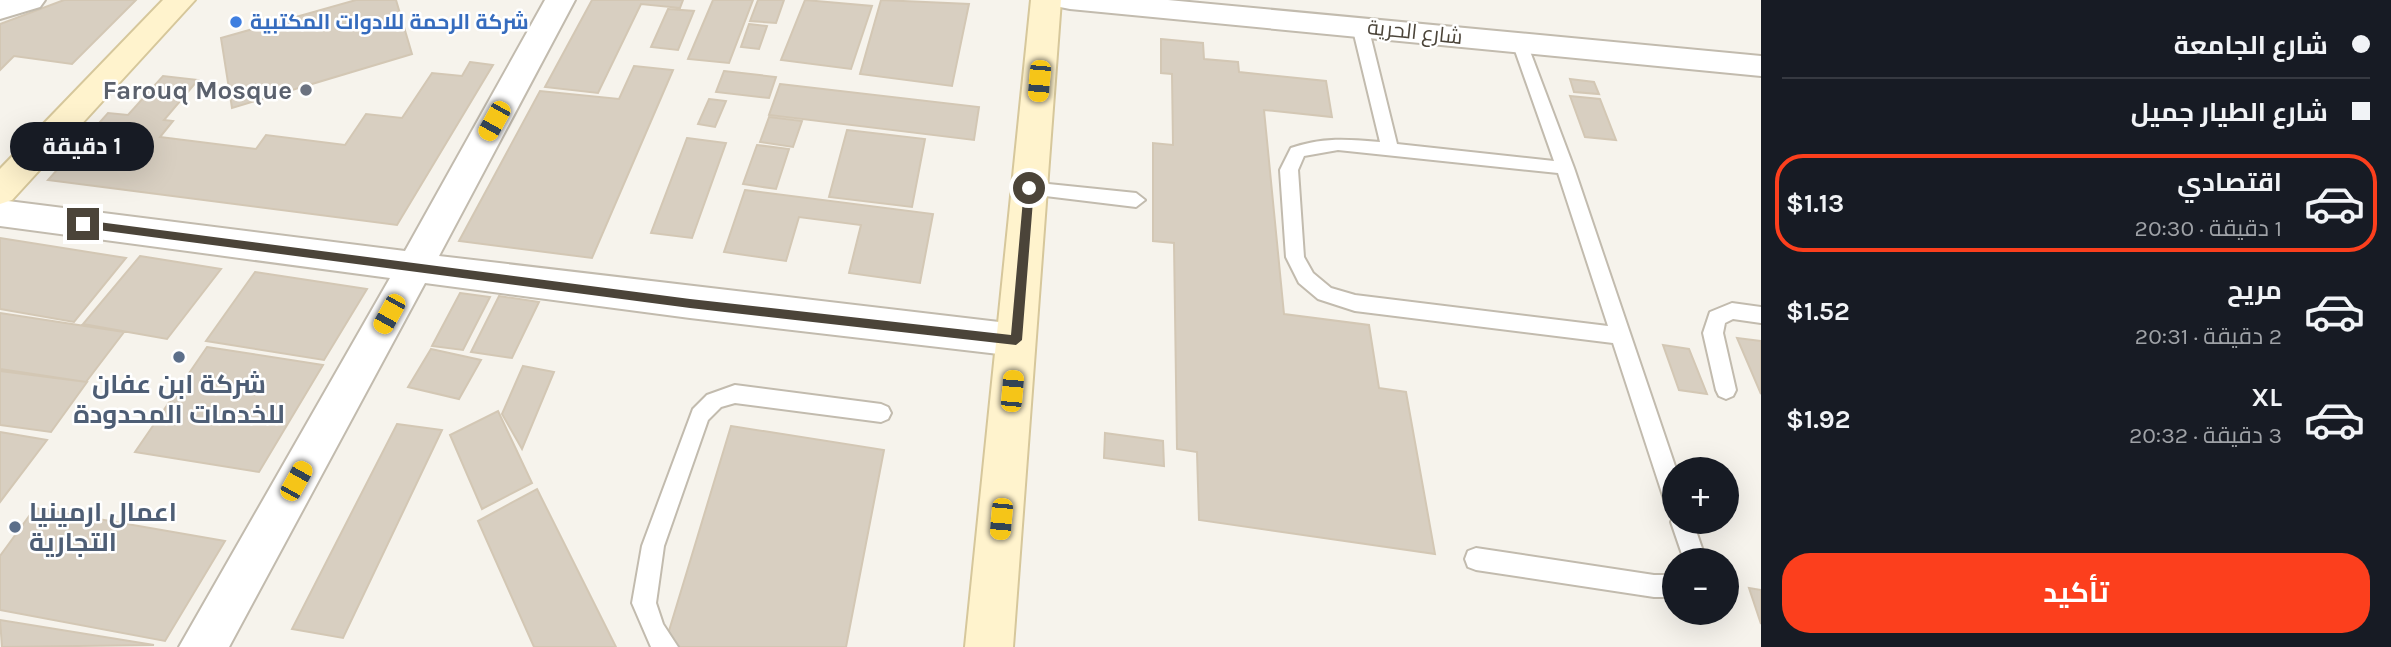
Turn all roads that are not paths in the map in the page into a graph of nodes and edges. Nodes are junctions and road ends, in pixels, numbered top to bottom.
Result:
1 (30, 0) edge
2 (180, 0) edge
3 (560, 0) edge
4 (1046, 0) edge
5 (1070, 0) edge
6 (0, 10) edge
7 (1360, 26) junction
8 (1520, 42) junction
9 (1761, 66) edge
10 (1390, 148) junction
11 (1565, 168) junction
12 (1029, 188) junction
13 (0, 191) edge
14 (1136, 200) dead end
15 (0, 213) edge
16 (415, 267) junction
17 (1761, 316) edge
18 (1621, 336) junction
19 (1016, 340) junction
20 (1726, 390) dead end
21 (881, 413) dead end
22 (1662, 460) edge
23 (1475, 559) dead end
24 (1662, 586) edge
25 (202, 647) edge
26 (666, 647) edge
27 (989, 647) edge

1 - 6 street
2 - 13 main road
3 - 16 street
4 - 12 main road
5 - 7 street, شارع الحرية
7 - 8 street, شارع الحرية
7 - 10 lane
8 - 9 street, شارع الحرية
8 - 11 lane
10 - 11 lane
10 - 18 lane
11 - 18 lane
12 - 14 lane
12 - 19 main road
15 - 16 street
16 - 19 street
16 - 25 street
17 - 20 lane
18 - 22 lane
19 - 27 main road
21 - 26 lane
23 - 24 lane

